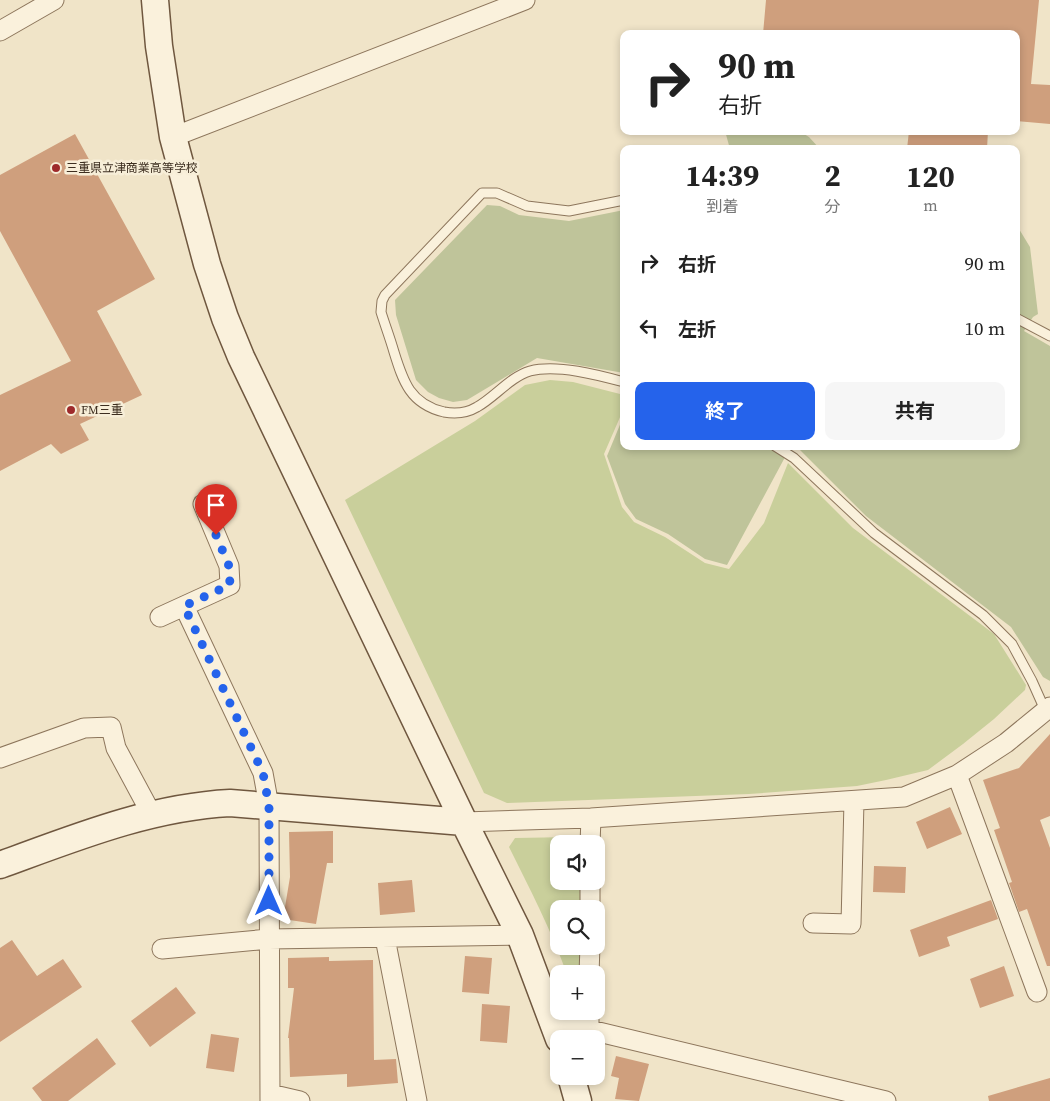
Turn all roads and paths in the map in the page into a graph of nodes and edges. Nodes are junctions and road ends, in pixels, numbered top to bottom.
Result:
1 (54, 0) edge
2 (155, 0) edge
3 (525, 0) edge
4 (0, 31) edge
5 (173, 137) junction
6 (620, 201) edge
7 (1020, 320) edge
8 (1050, 336) edge
9 (620, 381) edge
10 (781, 450) edge
11 (203, 504) dead end
12 (184, 606) junction
13 (160, 617) dead end
14 (1047, 708) edge
15 (0, 758) edge
16 (957, 775) junction
17 (854, 801) junction
18 (269, 806) junction
19 (152, 815) junction
20 (591, 818) junction
21 (464, 822) junction
22 (590, 835) edge
23 (0, 866) edge
24 (813, 922) dead end
25 (520, 935) junction
26 (386, 938) junction
27 (269, 939) junction
28 (162, 949) dead end
29 (1037, 992) dead end
30 (589, 1021) edge
31 (556, 1030) edge
32 (573, 1085) edge
33 (270, 1098) edge
34 (300, 1101) edge
35 (417, 1101) edge
36 (578, 1101) edge
37 (886, 1101) edge

1 - 4 street
2 - 5 street
3 - 5 street
5 - 21 street
6 - 9 lane
7 - 8 lane
10 - 14 lane
11 - 12 street
12 - 13 street
12 - 18 street
14 - 16 street
15 - 19 street
16 - 17 street
16 - 29 street
17 - 20 street
17 - 24 street
18 - 19 street
18 - 21 street
18 - 27 street
19 - 23 street
20 - 21 street
20 - 22 street
21 - 25 street
25 - 26 street
25 - 31 street
26 - 27 street
26 - 35 street
27 - 28 street
27 - 33 street
30 - 31 street
30 - 37 street
32 - 36 street
33 - 34 street

